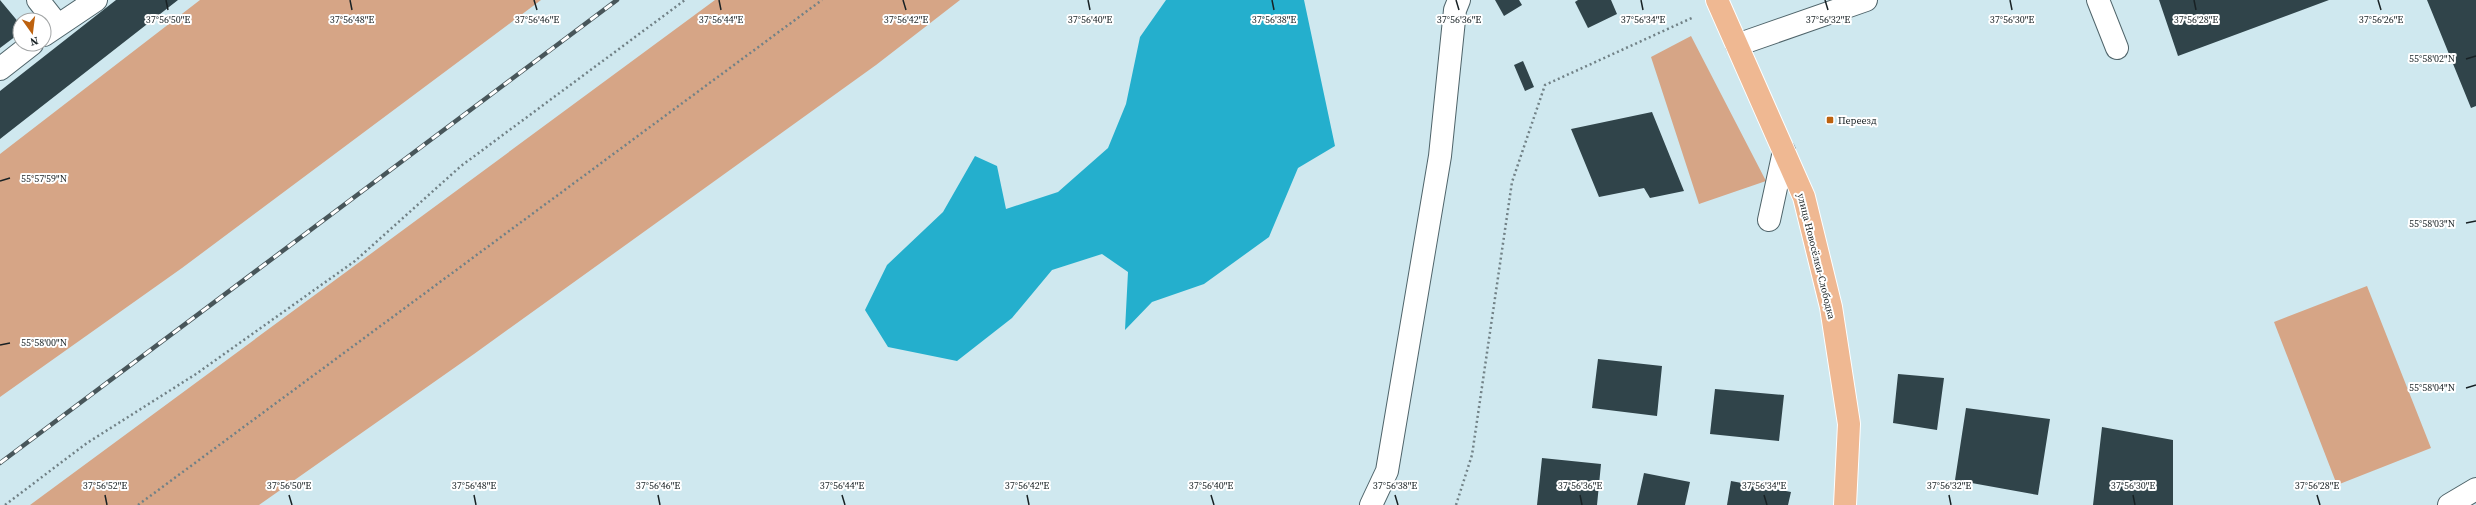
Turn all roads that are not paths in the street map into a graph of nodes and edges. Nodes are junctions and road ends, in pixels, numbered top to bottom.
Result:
1 (38, 0) edge
2 (96, 0) edge
3 (1459, 0) edge
4 (1866, 0) edge
5 (2098, 0) edge
6 (1719, 3) edge
7 (1818, 8) edge
8 (43, 12) edge
9 (52, 29) edge
10 (1737, 45) junction
11 (2117, 48) dead end
12 (22, 52) edge
13 (0, 69) edge
14 (1784, 151) junction
15 (1769, 220) dead end
16 (2476, 489) edge
17 (1371, 505) edge
18 (1845, 505) edge
19 (2449, 505) edge

1 - 8 street
2 - 9 street
3 - 17 street
4 - 7 street
5 - 11 street
6 - 10 main road, улица Новосёлки-Слободка
7 - 10 street
10 - 14 main road, улица Новосёлки-Слободка
12 - 13 street
14 - 15 street
14 - 18 main road, улица Новосёлки-Слободка
16 - 19 street

